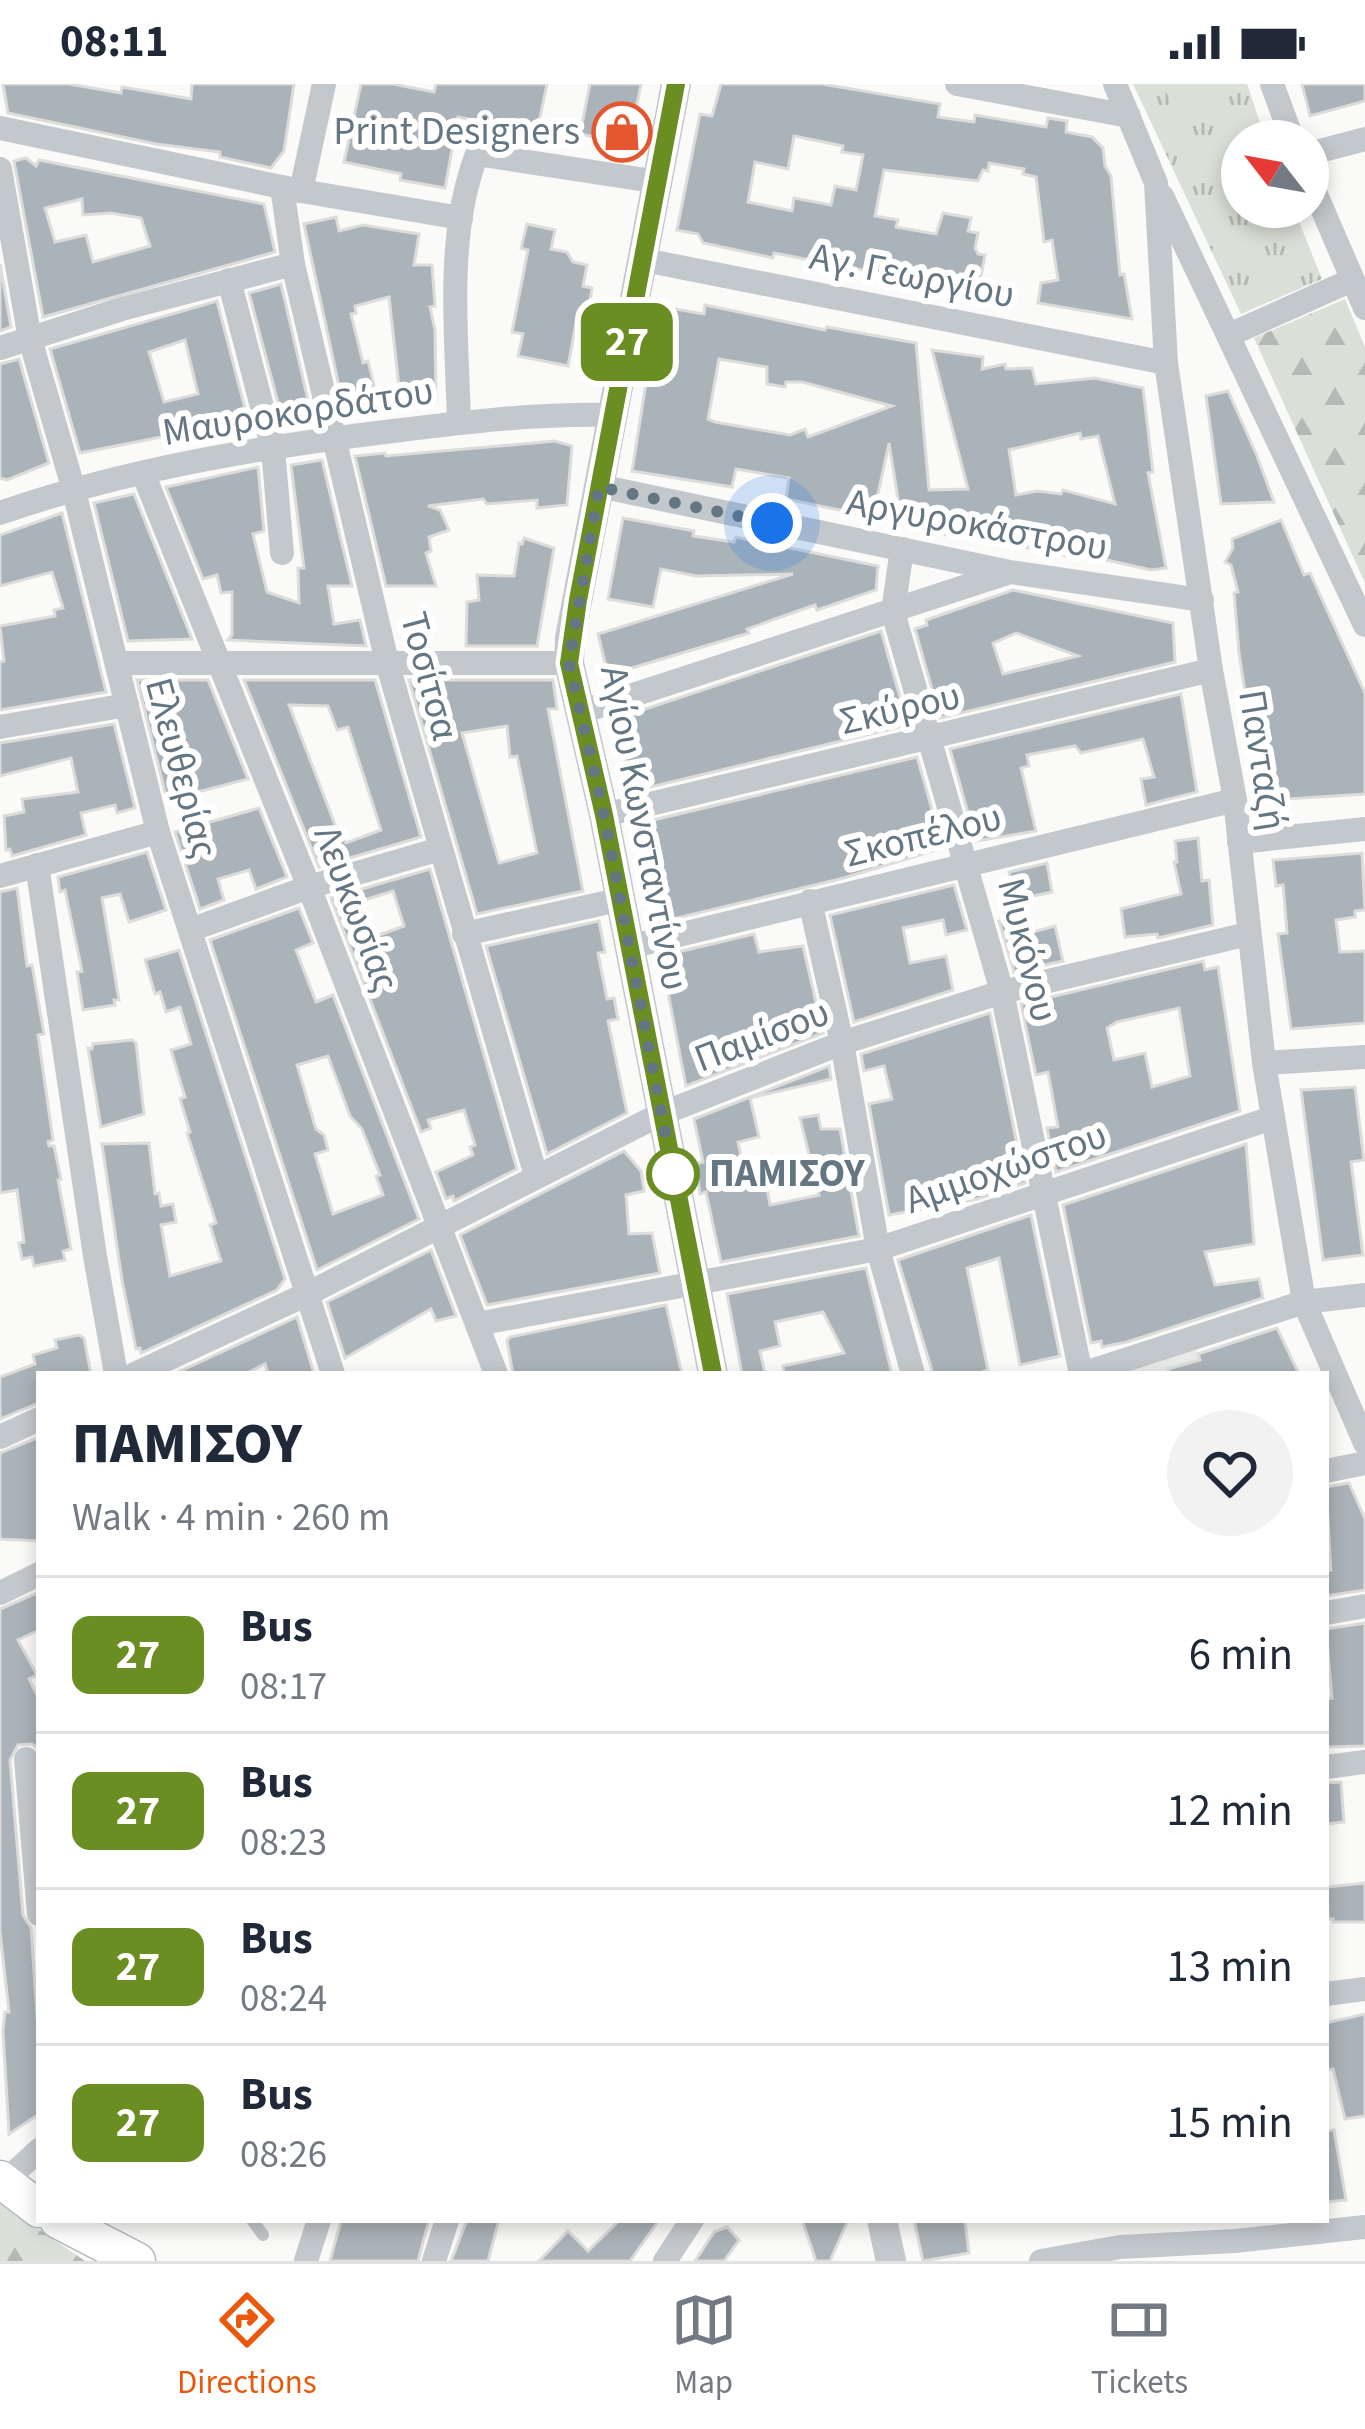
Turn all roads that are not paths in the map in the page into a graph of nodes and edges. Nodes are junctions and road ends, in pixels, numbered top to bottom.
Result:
1 (324, 84) edge
2 (676, 84) edge
3 (956, 84) edge
4 (1115, 84) edge
5 (1272, 84) edge
6 (1129, 116) junction
7 (1285, 120) edge
8 (0, 128) edge
9 (1365, 139) edge
10 (1329, 148) edge
11 (0, 169) edge
12 (659, 182) junction
13 (1156, 183) junction
14 (291, 189) junction
15 (461, 218) junction
16 (1329, 226) edge
17 (644, 260) junction
18 (293, 264) junction
19 (229, 280) junction
20 (1352, 280) junction
21 (1209, 301) junction
22 (1365, 308) edge
23 (1163, 321) junction
24 (1229, 334) junction
25 (30, 340) junction
26 (0, 348) edge
27 (1166, 363) junction
28 (612, 415) junction
29 (459, 423) junction
30 (333, 438) junction
31 (273, 449) junction
32 (143, 473) junction
33 (73, 487) junction
34 (599, 487) junction
35 (0, 513) edge
36 (902, 550) junction
37 (282, 554) dead end
38 (1010, 572) junction
39 (1202, 600) junction
40 (893, 612) junction
41 (1365, 625) edge
42 (220, 661) junction
43 (387, 662) junction
44 (117, 663) junction
45 (569, 663) junction
46 (1211, 670) junction
47 (127, 705) junction
48 (581, 712) junction
49 (0, 727) edge
50 (931, 740) junction
51 (1235, 800) junction
52 (604, 815) junction
53 (1365, 829) edge
54 (158, 832) junction
55 (1239, 842) junction
56 (440, 849) junction
57 (967, 862) junction
58 (37, 865) junction
59 (0, 876) edge
60 (309, 887) junction
61 (618, 900) junction
62 (810, 901) junction
63 (190, 930) junction
64 (464, 934) junction
65 (1248, 934) junction
66 (629, 947) junction
67 (1003, 992) junction
68 (842, 1043) junction
69 (1365, 1058) edge
70 (1264, 1063) junction
71 (661, 1114) junction
72 (1272, 1118) junction
73 (536, 1177) junction
74 (1046, 1192) junction
75 (441, 1227) junction
76 (878, 1249) junction
77 (695, 1282) junction
78 (307, 1294) junction
79 (1365, 1295) edge
80 (1304, 1302) junction
81 (477, 1324) junction
82 (115, 1371) edge
83 (141, 1371) edge
84 (332, 1371) edge
85 (495, 1371) edge
86 (712, 1371) edge
87 (913, 1371) edge
88 (1080, 1371) edge
89 (1090, 1371) edge
90 (36, 1420) edge
91 (0, 1437) edge
92 (1365, 1443) edge
93 (1365, 1463) edge
94 (1329, 1470) edge
95 (36, 1575) edge
96 (0, 1593) edge
97 (1365, 1606) edge
98 (1329, 1612) edge
99 (33, 1756) edge
100 (1365, 1762) edge
101 (1329, 1767) edge
102 (0, 1773) edge
103 (36, 1835) edge
104 (1365, 1989) edge
105 (1329, 1994) edge
106 (36, 2153) edge
107 (2, 2181) edge
108 (36, 2207) edge
109 (64, 2223) edge
110 (254, 2223) edge
111 (318, 2223) edge
112 (446, 2223) edge
113 (690, 2223) edge
114 (884, 2223) edge
115 (1365, 2227) edge
116 (263, 2235) dead end
117 (1234, 2241) edge
118 (136, 2261) edge
119 (306, 2261) edge
120 (434, 2261) edge
121 (665, 2261) edge
122 (891, 2261) edge
123 (1041, 2261) edge

1 - 14 street
2 - 12 street, Αγίου Κωνσταντίνου
3 - 6 street
4 - 6 street, Πανταζή
5 - 7 street
6 - 13 street, Πανταζή
8 - 14 street
9 - 10 street
11 - 25 street, Ελευθερίας
12 - 15 street
12 - 17 street, Αγίου Κωνσταντίνου
13 - 21 street
13 - 23 street, Πανταζή
14 - 15 street
14 - 18 street, Τοσίτσα
15 - 29 street
16 - 20 street
17 - 27 street, Αγ. Γεωργίου
17 - 28 street, Αγίου Κωνσταντίνου
18 - 19 street
18 - 30 street, Τοσίτσα
19 - 25 street
19 - 31 street
20 - 22 street
20 - 24 street
21 - 23 street
21 - 24 street
23 - 27 street, Πανταζή
24 - 41 street
25 - 26 street
25 - 33 street, Ελευθερίας
27 - 39 street, Πανταζή
28 - 29 street, Μαυροκορδάτου
28 - 34 street, Αγίου Κωνσταντίνου
29 - 30 street, Μαυροκορδάτου
30 - 31 street, Μαυροκορδάτου
30 - 43 street, Τοσίτσα
31 - 32 street, Μαυροκορδάτου
31 - 37 street
32 - 33 street, Μαυροκορδάτου
32 - 42 street, Λευκωσίας
33 - 35 street, Μαυροκορδάτου
33 - 44 street, Ελευθερίας
34 - 36 street, Αργυροκάστρου
34 - 45 street, Αγίου Κωνσταντίνου
36 - 38 street, Αργυροκάστρου
36 - 40 street, Μυκόνου
38 - 39 street, Αργυροκάστρου
38 - 40 street
39 - 46 street, Πανταζή
40 - 48 street
40 - 50 street, Μυκόνου
42 - 43 street
42 - 44 street
42 - 60 street, Λευκωσίας
43 - 45 street
43 - 56 street, Τοσίτσα
44 - 47 street, Ελευθερίας
45 - 48 street, Αγίου Κωνσταντίνου
46 - 50 street, Σκύρου
46 - 51 street, Πανταζή
47 - 49 street
47 - 54 street, Ελευθερίας
48 - 52 street, Αγίου Κωνσταντίνου
50 - 52 street, Σκύρου
50 - 57 street, Μυκόνου
51 - 55 street, Πανταζή
51 - 57 street, Σκοπέλου
52 - 61 street, Αγίου Κωνσταντίνου
53 - 55 street
54 - 58 street
54 - 63 street, Ελευθερίας
55 - 65 street, Πανταζή
56 - 60 street
56 - 64 street, Τοσίτσα
57 - 62 street, Σκοπέλου
57 - 67 street, Μυκόνου
58 - 59 street
58 - 82 street
60 - 63 street
60 - 75 street, Λευκωσίας
61 - 64 street
61 - 66 street, Αγίου Κωνσταντίνου
62 - 66 street, Σκοπέλου
62 - 68 street
63 - 78 street, Ελευθερίας
64 - 73 street, Τοσίτσα
65 - 67 street, Παμίσου
65 - 70 street, Πανταζή
66 - 71 street, Αγίου Κωνσταντίνου
67 - 68 street, Παμίσου
67 - 74 street, Μυκόνου
68 - 71 street, Παμίσου
68 - 76 street
69 - 70 street
70 - 72 street, Πανταζή
71 - 73 street, Παμίσου
71 - 77 street, Αγίου Κωνσταντίνου
72 - 74 street, Αμμοχώστου
72 - 80 street, Πανταζή
73 - 75 street, Παμίσου
74 - 76 street, Αμμοχώστου
74 - 88 street, Μυκόνου
75 - 78 street, Παμίσου
75 - 81 street, Λευκωσίας
76 - 77 street, Αμμοχώστου
76 - 87 street
77 - 81 street, Αμμοχώστου
77 - 86 street, Αγίου Κωνσταντίνου
78 - 83 street, Παμίσου
78 - 84 street, Ελευθερίας
79 - 80 street
80 - 89 street
80 - 92 street, Πανταζή
81 - 85 street, Λευκωσίας
90 - 91 street
93 - 94 street
95 - 96 street
97 - 98 street
99 - 102 street
99 - 103 street
100 - 101 street
104 - 105 street
106 - 107 street
107 - 108 main road
109 - 118 main road
110 - 116 lane
111 - 119 street
112 - 120 street
113 - 121 street
114 - 122 street
115 - 117 street
117 - 123 street

